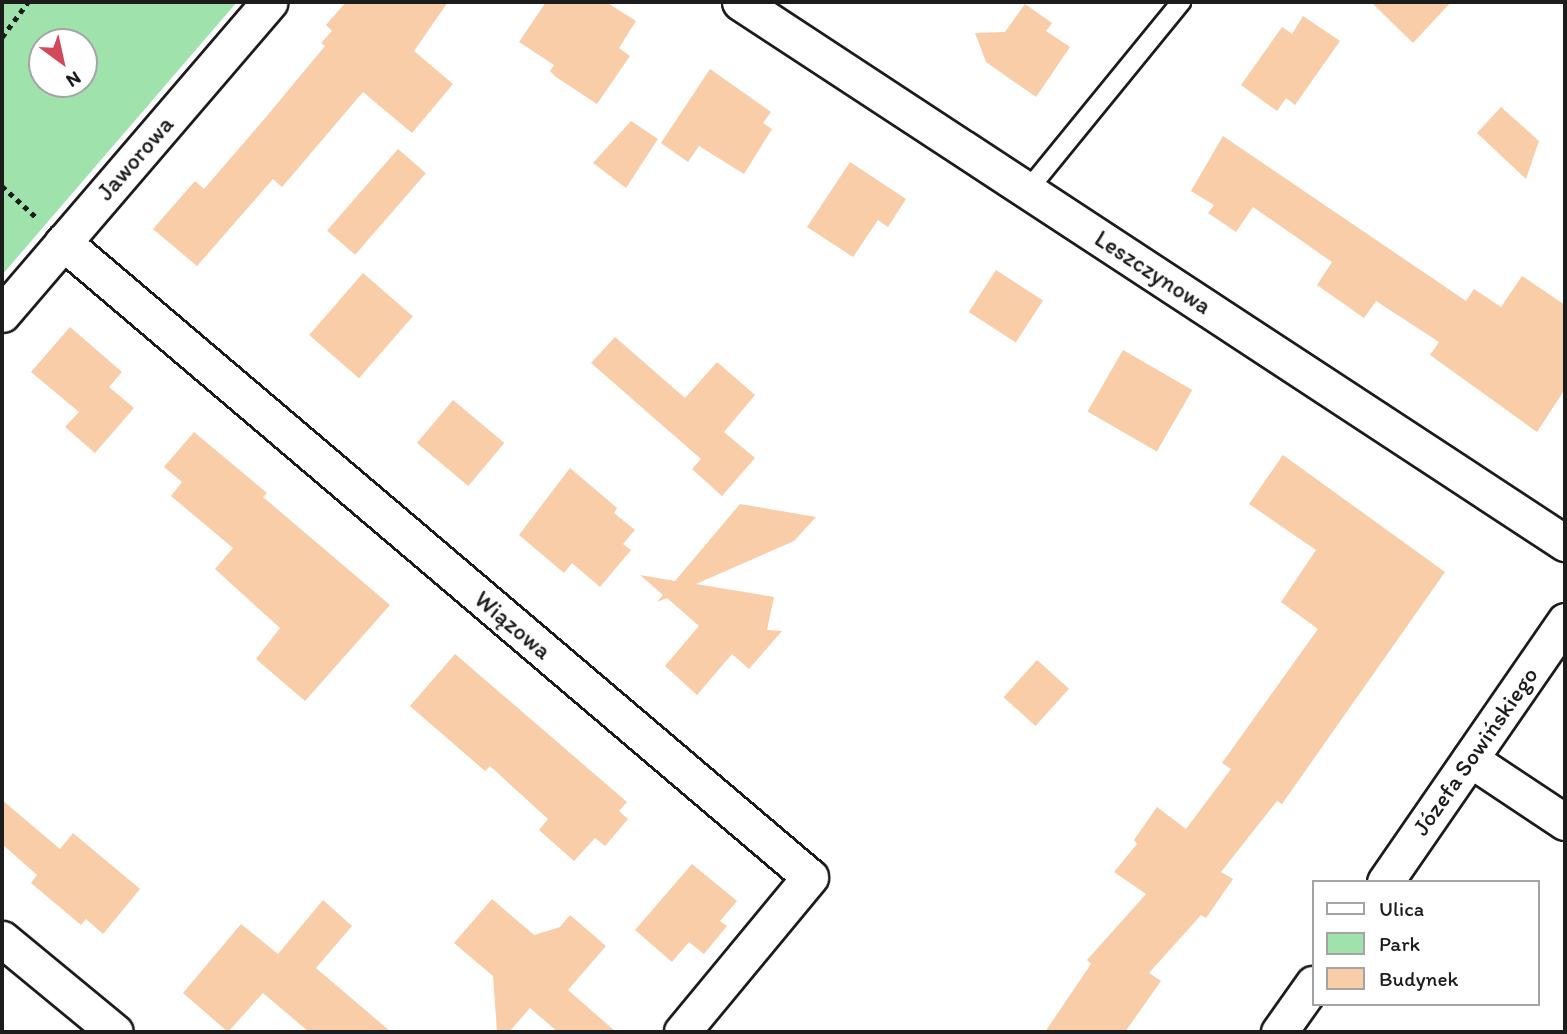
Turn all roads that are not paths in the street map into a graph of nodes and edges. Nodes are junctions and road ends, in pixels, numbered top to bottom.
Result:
1 (269, 2) edge
2 (740, 2) edge
3 (1181, 2) edge
4 (1027, 191) junction
5 (63, 242) junction
6 (2, 314) edge
7 (1565, 543) edge
8 (1565, 621) edge
9 (1470, 759) junction
10 (1565, 822) edge
11 (1386, 880) edge
12 (2, 939) edge
13 (1312, 985) edge
14 (115, 1032) edge
15 (682, 1032) edge
16 (1279, 1032) edge

1 - 5 street, Jaworowa
2 - 4 street, Leszczynowa
3 - 4 lane
4 - 7 street, Leszczynowa
5 - 6 street, Jaworowa
5 - 15 street, Wiązowa
8 - 9 street, Józefa Sowińskiego
9 - 10 street
9 - 11 street, Józefa Sowińskiego
12 - 14 street
13 - 16 street

